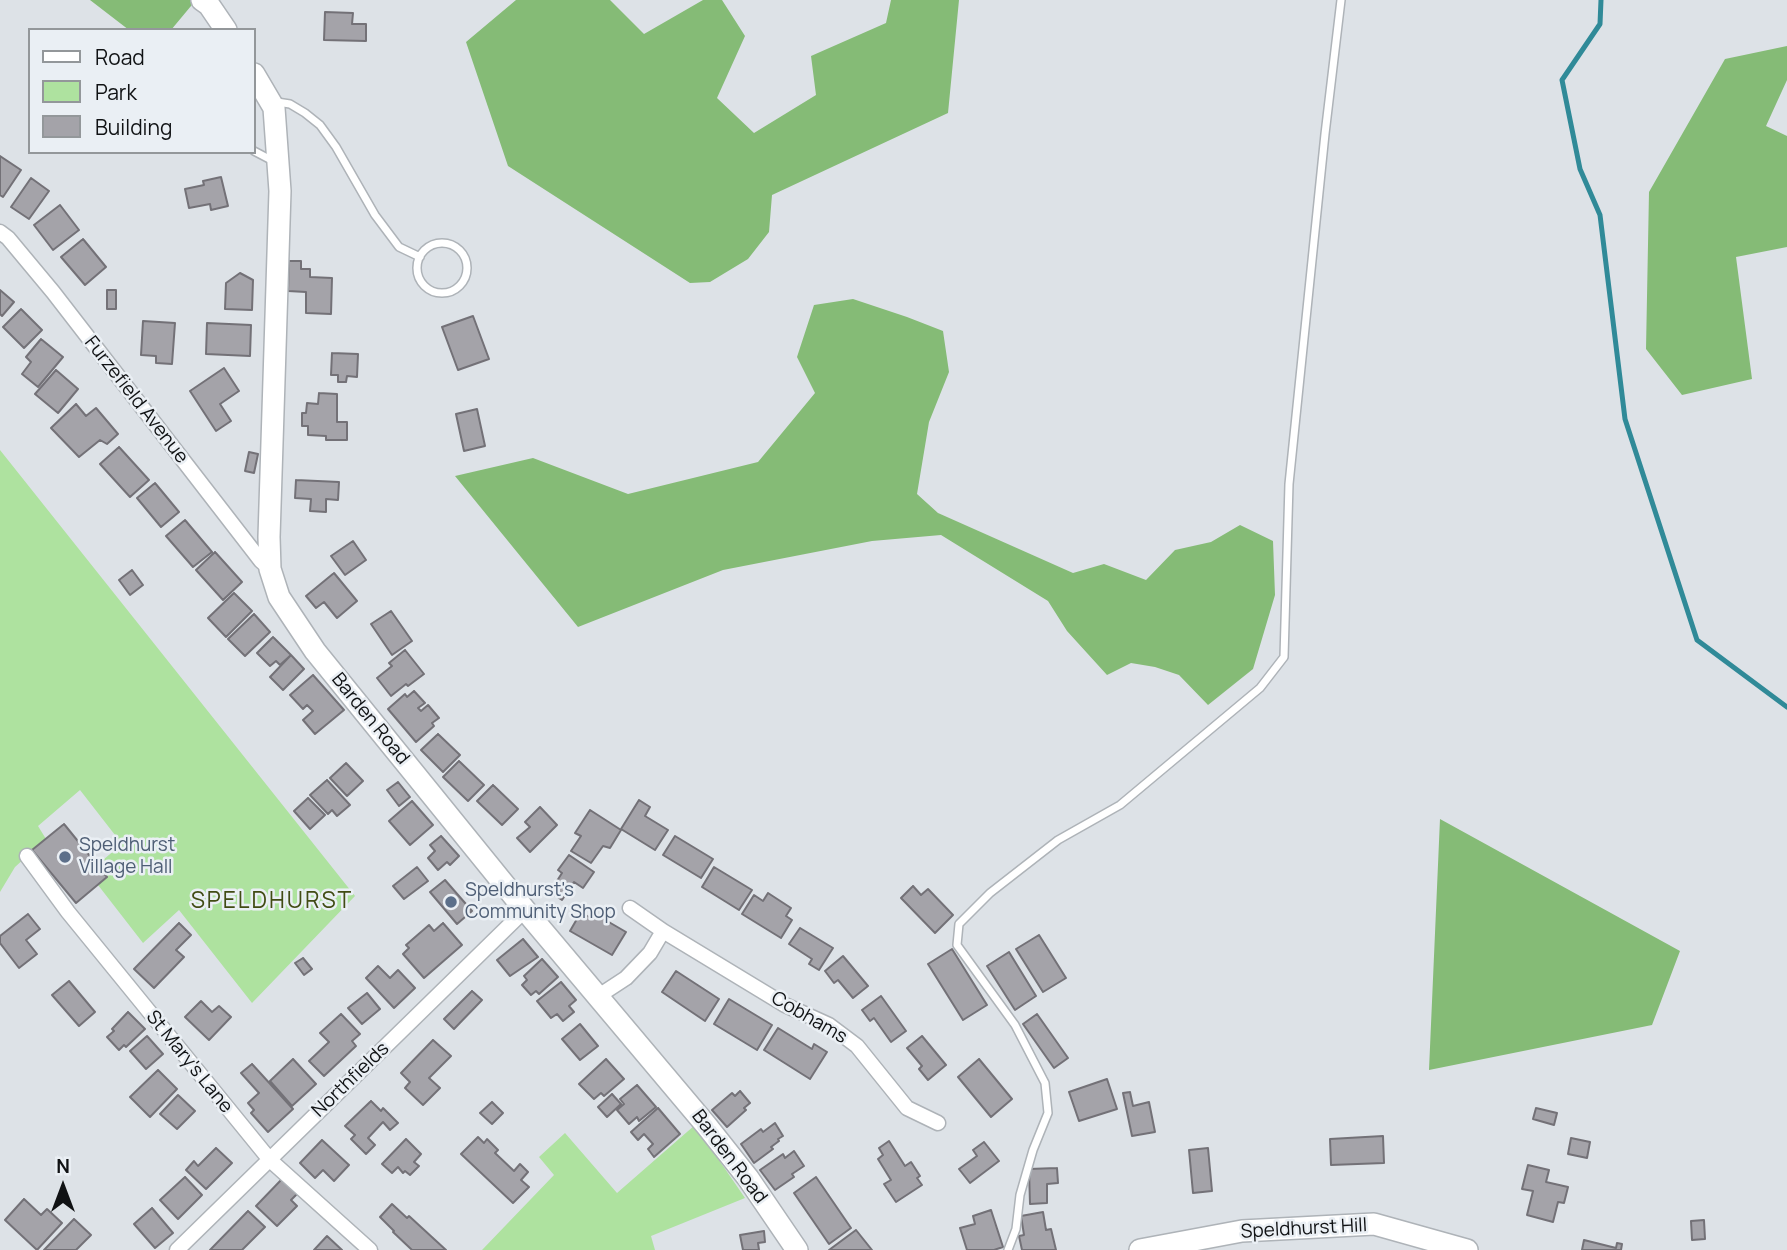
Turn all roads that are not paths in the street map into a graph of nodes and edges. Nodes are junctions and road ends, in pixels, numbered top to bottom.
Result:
1 (202, 0) edge
2 (1341, 0) edge
3 (225, 28) edge
4 (256, 77) edge
5 (269, 100) junction
6 (256, 151) edge
7 (277, 163) junction
8 (0, 232) edge
9 (419, 257) junction
10 (270, 569) junction
11 (27, 856) dead end
12 (630, 908) dead end
13 (525, 911) junction
14 (663, 931) junction
15 (597, 997) junction
16 (938, 1123) dead end
17 (270, 1160) junction
18 (177, 1250) edge
19 (370, 1250) edge
20 (797, 1250) edge
21 (1009, 1250) edge
22 (1140, 1250) edge
23 (1467, 1250) edge

1 - 3 street
2 - 21 lane
4 - 5 street, Barden Road
5 - 7 street, Barden Road
5 - 9 lane
6 - 7 lane
7 - 10 street, Barden Road
8 - 10 street, Furzefield Avenue
9 - 9 lane
10 - 13 street, Barden Road
11 - 17 street, St Mary's Lane
12 - 14 street, Cobhams
13 - 15 street, Barden Road
13 - 17 street, Northfields
14 - 15 street
14 - 16 street, Cobhams
15 - 20 street, Barden Road
17 - 18 street, Northfields
17 - 19 street, St Mary's Lane
22 - 23 street, Speldhurst Hill

